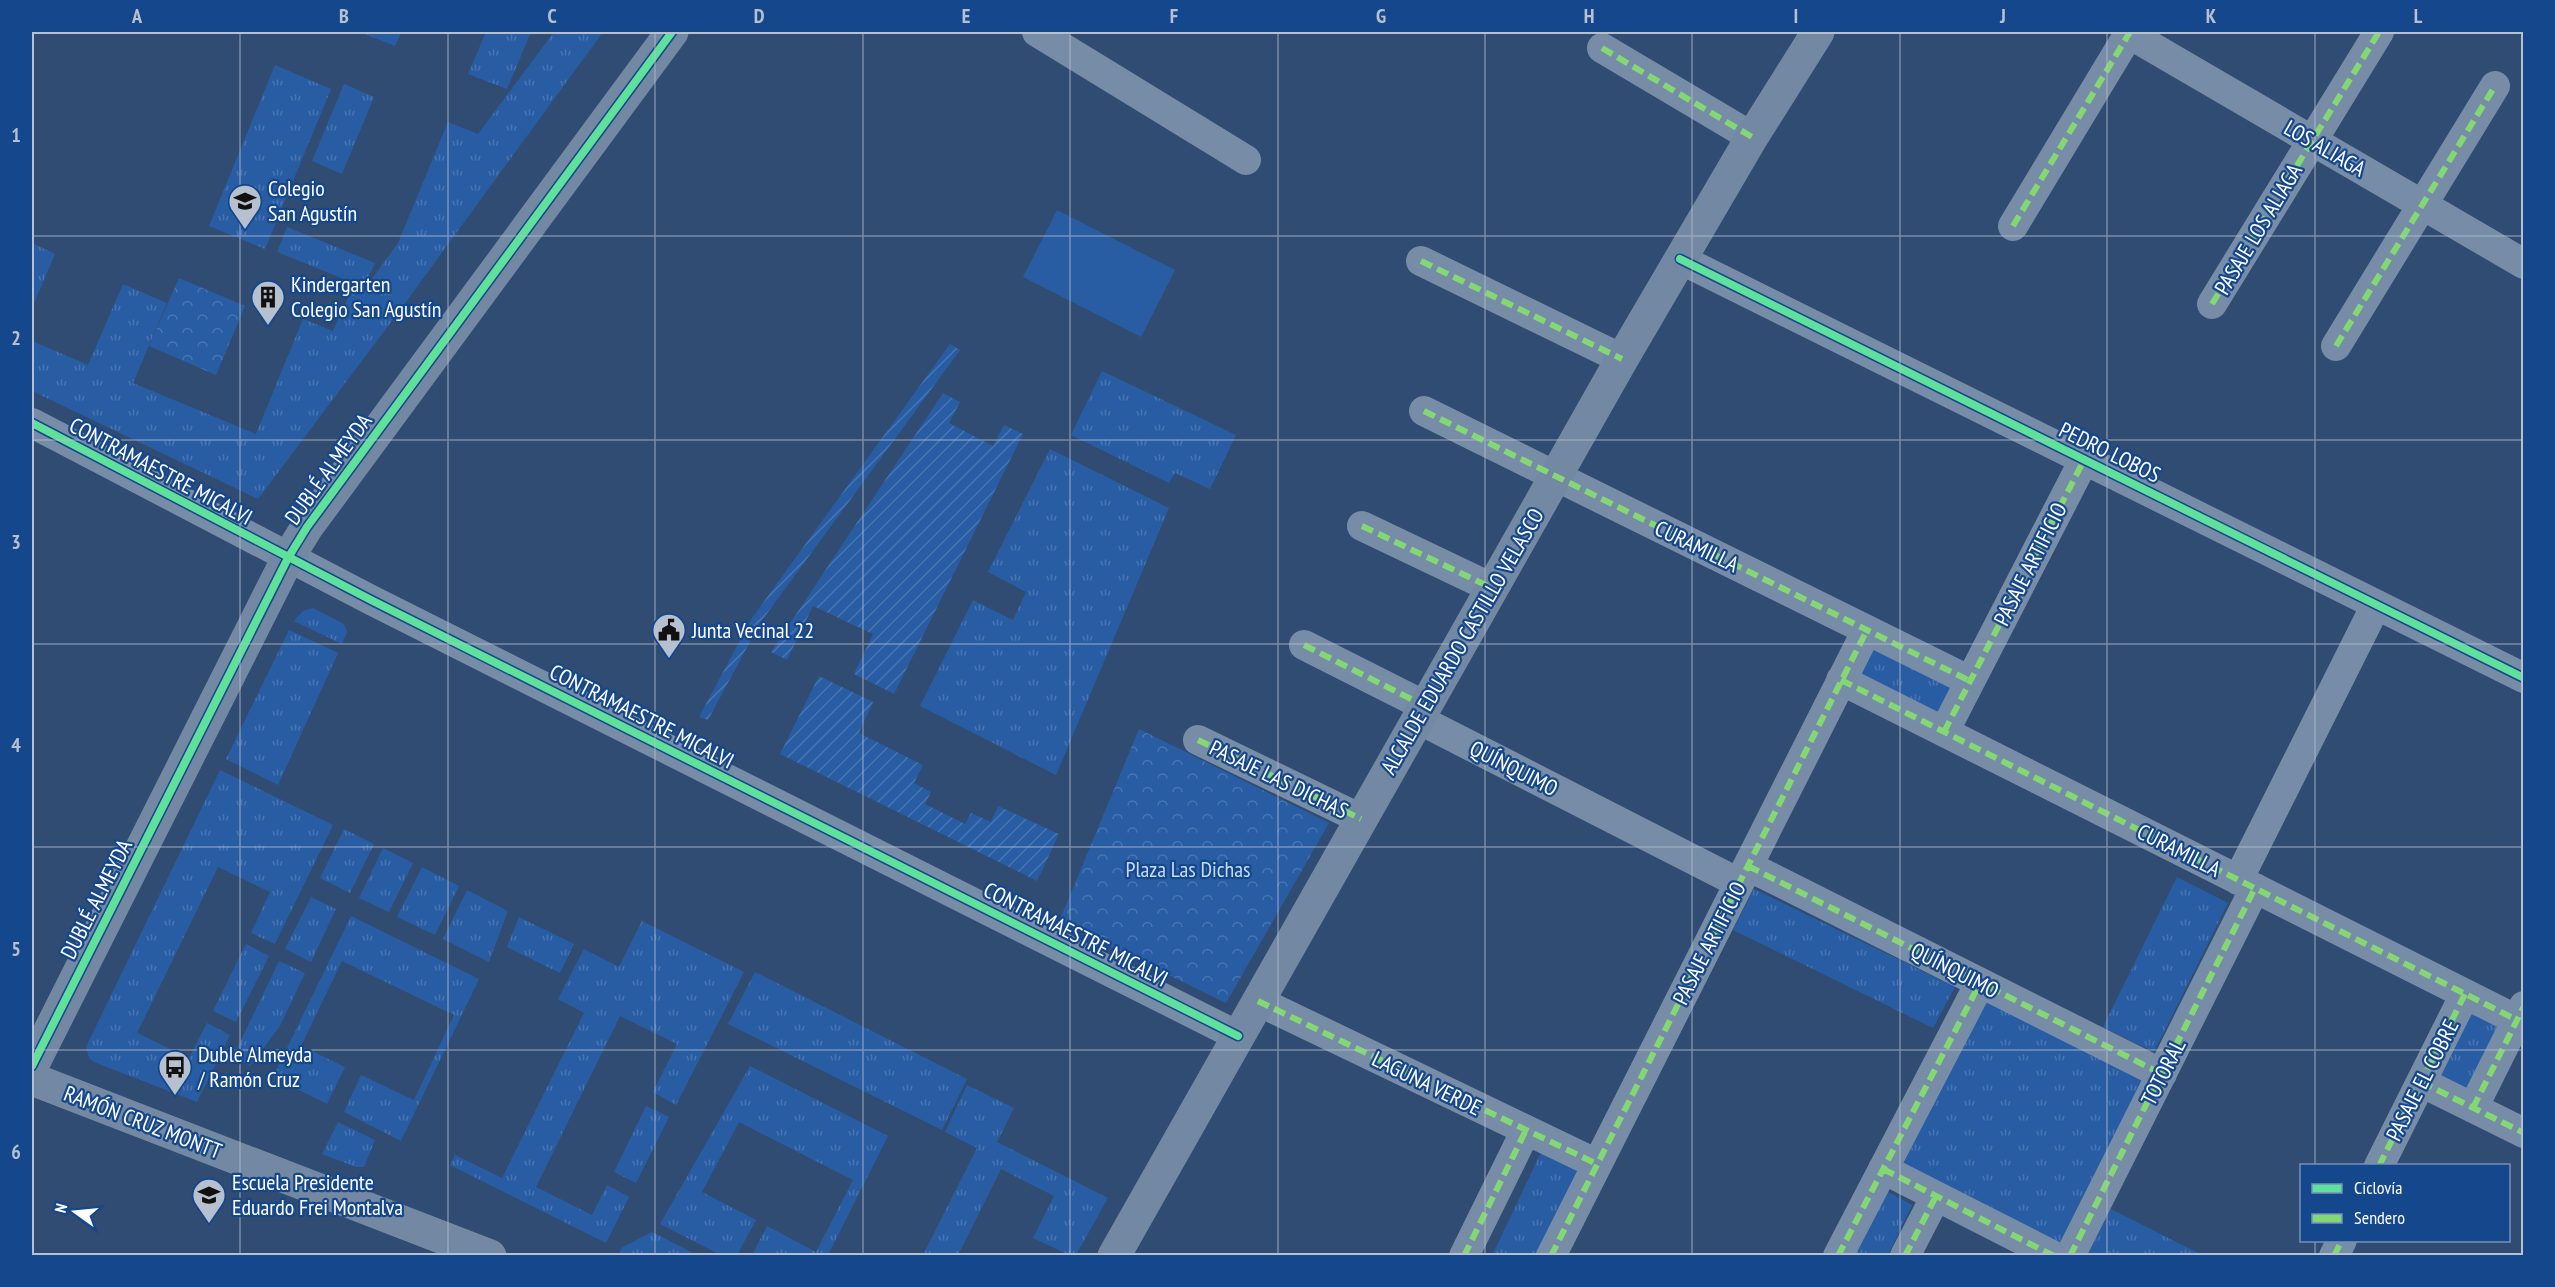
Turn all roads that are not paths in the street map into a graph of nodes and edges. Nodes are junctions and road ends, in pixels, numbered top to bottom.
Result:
1 (672, 32) edge
2 (1037, 32) edge
3 (1818, 32) edge
4 (2128, 32) edge
5 (2379, 32) edge
6 (1602, 48) dead end
7 (2495, 86) dead end
8 (1752, 137) junction
9 (2312, 140) junction
10 (1246, 159) dead end
11 (2422, 205) junction
12 (2013, 226) dead end
13 (1680, 259) junction
14 (1421, 261) dead end
15 (2523, 264) edge
16 (2212, 304) dead end
17 (2336, 346) dead end
18 (1622, 358) junction
19 (1424, 411) dead end
20 (32, 423) edge
21 (2084, 460) junction
22 (1555, 476) junction
23 (1362, 526) dead end
24 (288, 558) junction
25 (1491, 588) junction
26 (2376, 605) junction
27 (1867, 630) junction
28 (1304, 645) dead end
29 (2523, 678) edge
30 (1841, 680) junction
31 (1970, 681) junction
32 (1422, 712) junction
33 (1944, 732) junction
34 (1198, 740) dead end
35 (1361, 819) junction
36 (1743, 875) junction
37 (2246, 884) junction
38 (1980, 983) junction
39 (2465, 994) junction
40 (1258, 1001) junction
41 (2520, 1013) edge
42 (1238, 1036) junction
43 (32, 1066) edge
44 (2162, 1074) junction
45 (32, 1079) edge
46 (2421, 1082) junction
47 (2473, 1108) junction
48 (1526, 1130) junction
49 (2523, 1133) edge
50 (1597, 1164) junction
51 (2380, 1164) edge
52 (1883, 1169) junction
53 (1936, 1196) junction
54 (2341, 1242) edge
55 (1555, 1254) edge
56 (490, 1256) edge
57 (1114, 1256) edge
58 (1464, 1256) edge
59 (1838, 1256) edge
60 (1905, 1256) edge
61 (2054, 1256) edge
62 (2070, 1256) edge
63 (2334, 1256) edge

1 - 24 main road, DUBLÉ ALMEYDA
2 - 10 street
3 - 8 main road, ALCALDE EDUARDO CASTILLO VELASCO
4 - 9 street, LOS ALIAGA
4 - 12 street
5 - 9 street, PASAJE LOS ALIAGA
6 - 8 street
7 - 11 street
8 - 13 main road, ALCALDE EDUARDO CASTILLO VELASCO
9 - 11 street, LOS ALIAGA
9 - 16 street, PASAJE LOS ALIAGA
11 - 15 street, LOS ALIAGA
11 - 17 street
13 - 18 main road, ALCALDE EDUARDO CASTILLO VELASCO
13 - 21 street, PEDRO LOBOS
14 - 18 street
18 - 22 main road, ALCALDE EDUARDO CASTILLO VELASCO
19 - 22 street, CURAMILLA
20 - 24 street, CONTRAMAESTRE MICALVI
21 - 26 street, PEDRO LOBOS
21 - 31 street, PASAJE ARTIFICIO
22 - 25 main road, ALCALDE EDUARDO CASTILLO VELASCO
22 - 27 street, CURAMILLA
23 - 25 street
24 - 42 street, CONTRAMAESTRE MICALVI
24 - 43 main road, DUBLÉ ALMEYDA
25 - 32 main road, ALCALDE EDUARDO CASTILLO VELASCO
26 - 29 street, PEDRO LOBOS
26 - 37 street, TOTORAL
27 - 30 street, PASAJE ARTIFICIO
27 - 31 street, CURAMILLA
28 - 32 street, QUÍNQUIMO
30 - 33 street, CURAMILLA
30 - 36 street, PASAJE ARTIFICIO
31 - 33 street, PASAJE ARTIFICIO
32 - 35 main road, ALCALDE EDUARDO CASTILLO VELASCO
32 - 36 street, QUÍNQUIMO
33 - 37 street, CURAMILLA
34 - 35 street, PASAJE LAS DICHAS
35 - 40 main road, ALCALDE EDUARDO CASTILLO VELASCO
36 - 38 street, QUÍNQUIMO
36 - 50 street, PASAJE ARTIFICIO
37 - 39 street, CURAMILLA
37 - 44 street, TOTORAL
38 - 44 street, QUÍNQUIMO
38 - 52 street
39 - 41 street, CURAMILLA
39 - 46 street, PASAJE EL COBRE
40 - 42 main road, ALCALDE EDUARDO CASTILLO VELASCO
40 - 48 street, LAGUNA VERDE
41 - 47 street
42 - 57 main road, ALCALDE EDUARDO CASTILLO VELASCO
44 - 62 street, TOTORAL
45 - 56 main road, RAMÓN CRUZ MONTT
46 - 47 street
46 - 51 street, PASAJE EL COBRE
47 - 49 street
48 - 50 street, LAGUNA VERDE
48 - 58 street
50 - 55 street, PASAJE ARTIFICIO
52 - 53 street
52 - 59 street
53 - 60 street
53 - 61 street
54 - 63 street

